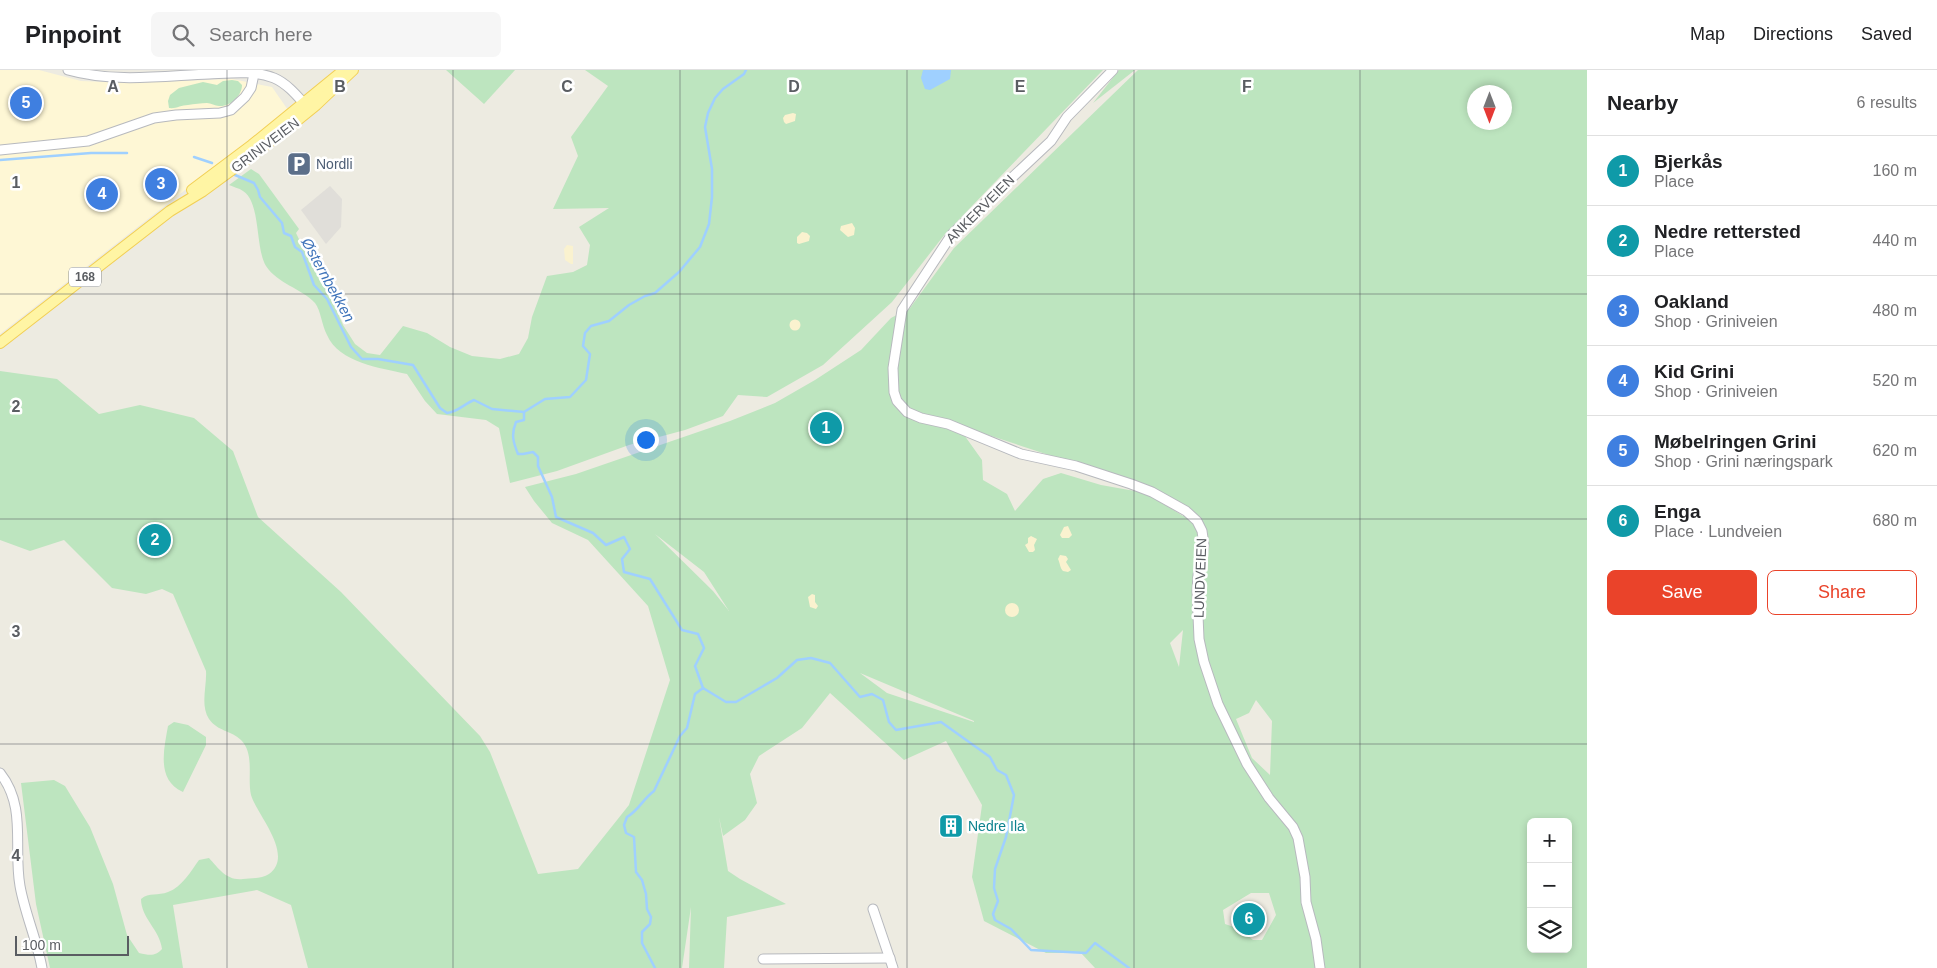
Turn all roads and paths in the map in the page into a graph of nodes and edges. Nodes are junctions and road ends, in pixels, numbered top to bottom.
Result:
1 (68, 70) edge
2 (344, 70) edge
3 (353, 70) edge
4 (1113, 70) edge
5 (254, 74) junction
6 (307, 107) junction
7 (0, 150) edge
8 (902, 310) joint
9 (0, 343) edge
10 (0, 773) edge
11 (873, 909) dead end
12 (890, 958) junction
13 (763, 959) dead end
14 (42, 968) edge
15 (893, 968) edge
16 (1320, 968) edge

1 - 5 street
2 - 6 main road, GRINIVEIEN / 168
3 - 6 main road, GRINIVEIEN / 168
4 - 8 street, ANKERVEIEN
5 - 6 street
5 - 7 street
6 - 9 main road, GRINIVEIEN / 168
8 - 16 street, LUNDVEIEN
10 - 14 street
11 - 12 street
12 - 13 street
12 - 15 street

